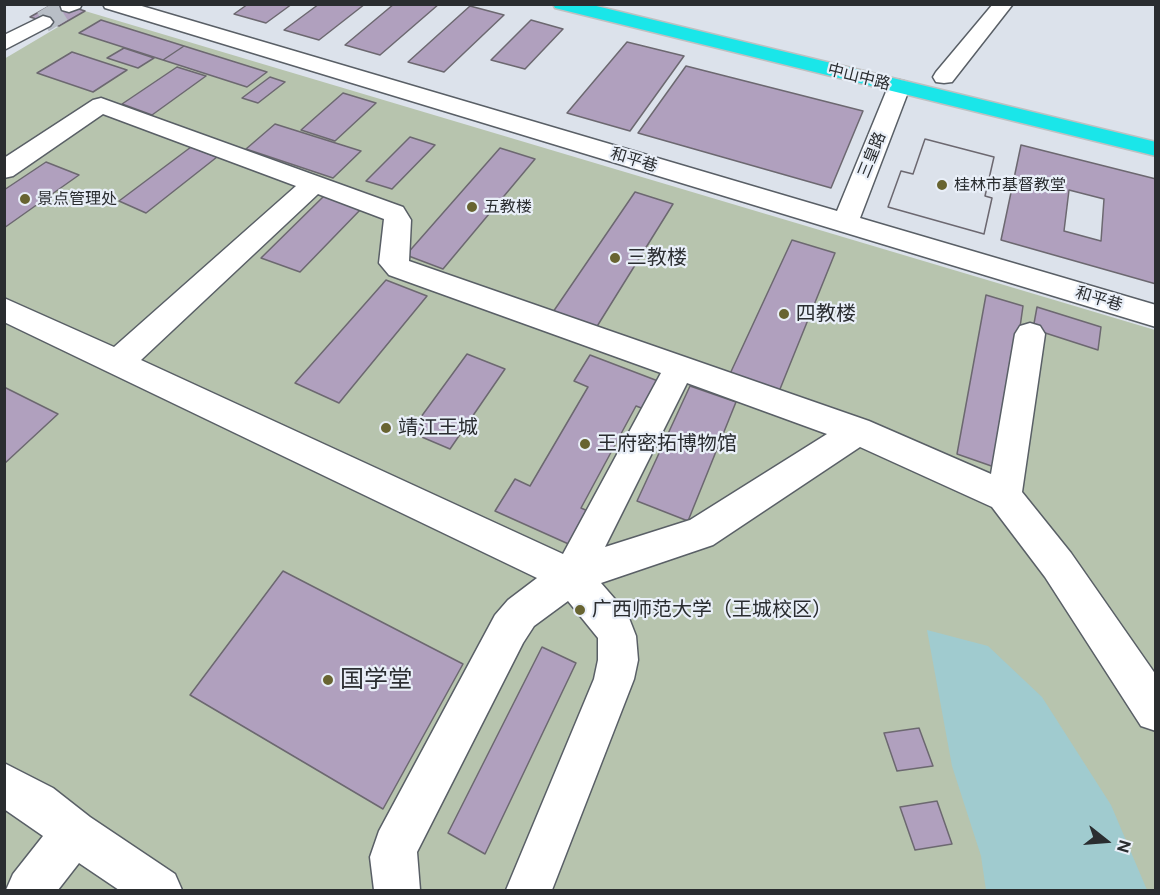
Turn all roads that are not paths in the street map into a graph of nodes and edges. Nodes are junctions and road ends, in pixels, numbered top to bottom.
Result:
1 (112, 4) edge
2 (562, 4) edge
3 (642, 4) edge
4 (1004, 4) edge
5 (43, 22) tunnel mouth
6 (4, 45) edge
7 (944, 77) junction
8 (899, 87) junction
9 (1049, 102) dead end
10 (1155, 149) edge
11 (4, 170) edge
12 (315, 183) junction
13 (845, 223) junction
14 (4, 309) edge
15 (1155, 315) edge
16 (1030, 334) dead end
17 (117, 363) junction
18 (680, 367) junction
19 (858, 430) junction
20 (1004, 496) junction
21 (571, 576) junction
22 (1155, 711) edge
23 (4, 784) edge
24 (74, 833) junction
25 (29, 891) edge
26 (159, 891) edge
27 (397, 891) edge
28 (529, 891) edge

1 - 13 street, 和平巷
2 - 8 highway, 中山中路
3 - 7 highway, 中山中路
4 - 7 street
5 - 6 street
7 - 9 highway, 中山中路
8 - 10 highway, 中山中路
8 - 13 street, 三皇路
11 - 12 street
12 - 17 street
12 - 18 street
13 - 15 street, 和平巷
14 - 17 street
16 - 20 street
17 - 21 street
18 - 19 street
18 - 21 street
19 - 20 street
19 - 21 street
20 - 22 street
21 - 27 street
21 - 28 street
23 - 24 street
24 - 25 street
24 - 26 street

